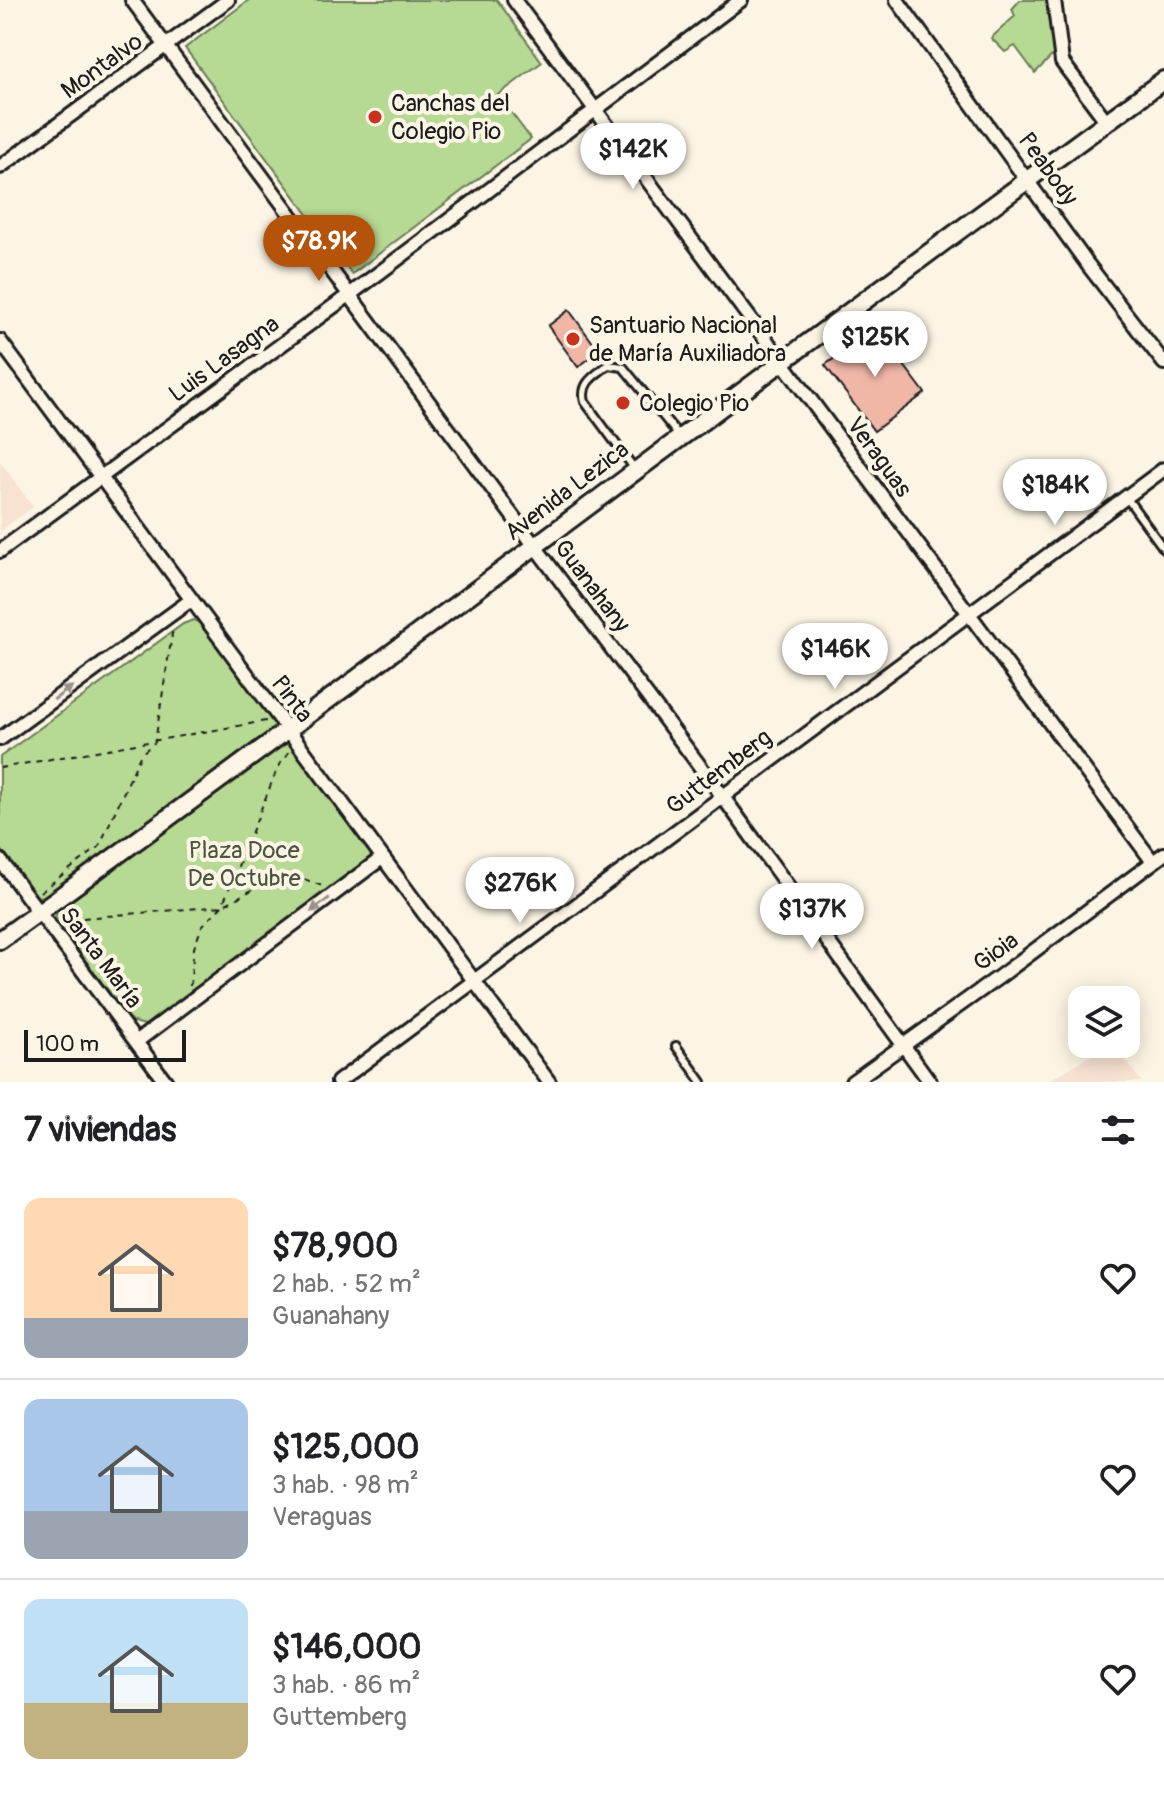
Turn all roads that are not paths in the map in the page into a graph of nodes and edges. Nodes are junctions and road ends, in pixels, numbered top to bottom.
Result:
1 (132, 0) edge
2 (228, 0) edge
3 (514, 0) edge
4 (741, 0) edge
5 (897, 0) edge
6 (1054, 0) edge
7 (166, 48) junction
8 (1164, 80) edge
9 (595, 109) junction
10 (1107, 122) junction
11 (0, 167) edge
12 (1029, 179) junction
13 (349, 294) junction
14 (0, 341) edge
15 (782, 361) junction
16 (1164, 363) edge
17 (680, 437) junction
18 (1164, 469) edge
19 (636, 470) junction
20 (100, 476) junction
21 (1126, 497) junction
22 (534, 545) junction
23 (1164, 549) edge
24 (0, 551) edge
25 (191, 600) junction
26 (968, 614) junction
27 (287, 729) junction
28 (0, 739) edge
29 (723, 797) junction
30 (382, 858) junction
31 (1159, 858) edge
32 (0, 860) edge
33 (38, 912) junction
34 (0, 940) edge
35 (474, 980) junction
36 (136, 1042) junction
37 (902, 1045) junction
38 (676, 1046) dead end
39 (166, 1082) edge
40 (338, 1082) edge
41 (549, 1082) edge
42 (702, 1082) edge
43 (852, 1082) edge
44 (930, 1082) edge

1 - 7 street, Guanahany
2 - 7 street, Montalvo
3 - 9 street, Veraguas
4 - 9 street, Luis Lasagna
5 - 12 street, Peabody
6 - 10 street
7 - 11 street, Montalvo
7 - 13 street, Guanahany
8 - 10 street, Avenida Lezica
9 - 13 street, Luis Lasagna
9 - 15 street, Veraguas
10 - 12 street, Avenida Lezica
12 - 15 street, Avenida Lezica
12 - 16 street, Peabody
13 - 20 street, Luis Lasagna
13 - 22 street, Guanahany
14 - 20 street, Pinta
15 - 17 street, Avenida Lezica
15 - 26 street, Veraguas
17 - 19 street, Avenida Lezica
17 - 19 lane
18 - 21 street, Guttemberg
19 - 22 street, Avenida Lezica
20 - 24 street, Luis Lasagna
20 - 25 street, Pinta
21 - 23 lane
21 - 26 street, Guttemberg
22 - 27 street, Avenida Lezica
22 - 29 street, Guanahany
25 - 27 street, Pinta
28 -> 25 street
26 - 29 street, Guttemberg
26 - 31 street, Veraguas
27 - 30 street, Pinta
27 - 33 street, Avenida Lezica
29 - 35 street, Guttemberg
29 - 37 street, Guanahany
30 - 35 street, Pinta
30 -> 36 street
31 - 37 street, Gioia
32 - 33 street, Santa María
33 - 34 street, Avenida Lezica
33 - 36 street, Santa María
35 - 40 street, Guttemberg
35 - 41 street, Pinta
36 - 39 street, Santa María
37 - 43 street, Gioia
37 - 44 street, Guanahany
38 - 42 lane

